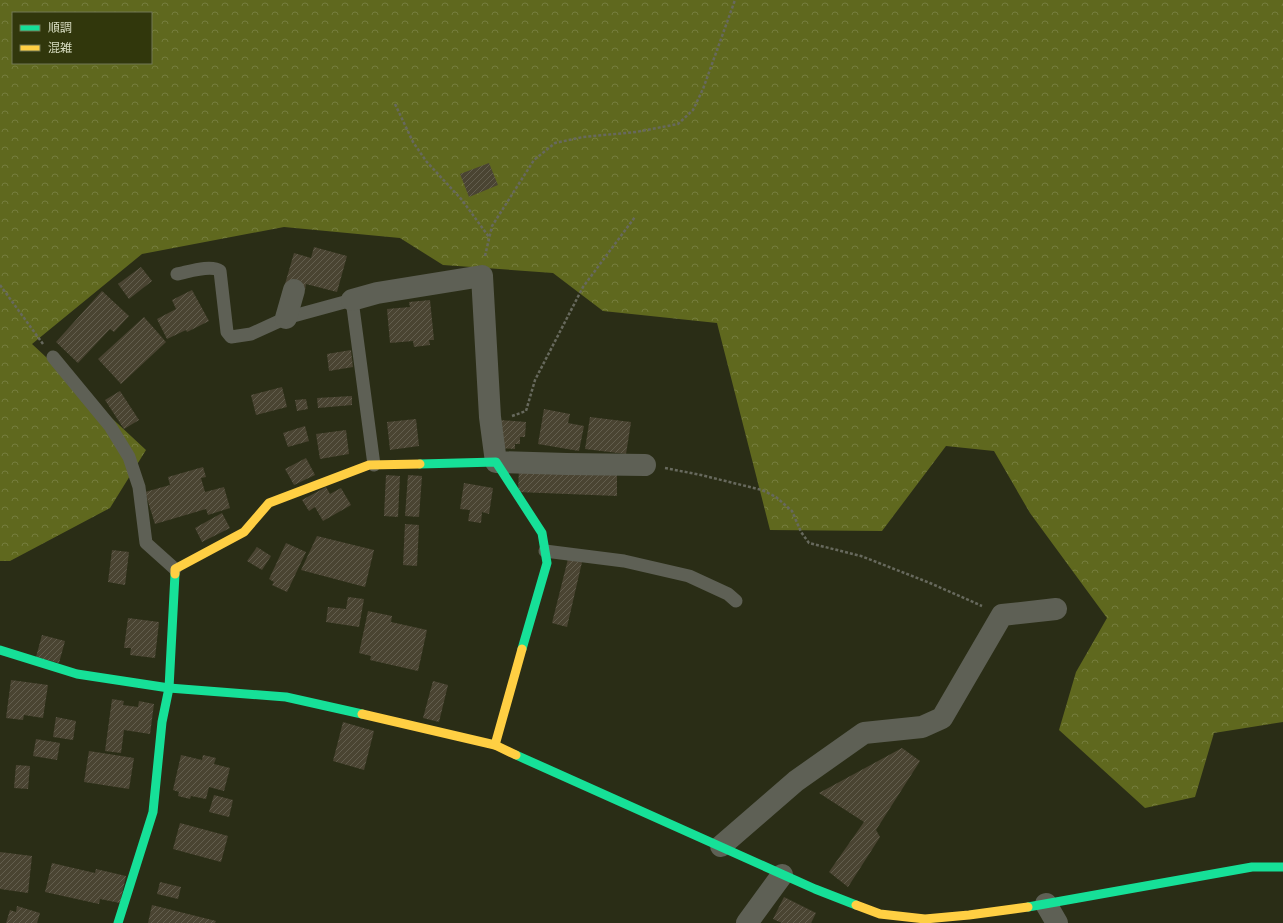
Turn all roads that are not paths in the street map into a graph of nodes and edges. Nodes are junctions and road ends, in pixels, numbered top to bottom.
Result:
1 (177, 274) dead end
2 (294, 290) dead end
3 (352, 300) junction
4 (286, 318) junction
5 (53, 358) road end
6 (496, 462) junction
7 (374, 464) junction
8 (645, 465) road end
9 (545, 551) junction
10 (176, 569) junction
11 (736, 601) dead end
12 (1056, 609) dead end
13 (0, 650) edge
14 (169, 688) junction
15 (494, 745) junction
16 (721, 846) junction
17 (1283, 867) edge
18 (782, 875) junction
19 (1046, 904) junction
20 (118, 923) edge
21 (747, 923) edge
22 (1057, 923) edge

1 - 4 lane
2 - 4 street
3 - 4 lane
3 - 6 street
3 - 7 lane
5 - 10 lane
6 - 7 street
6 - 8 street
6 - 9 street
7 - 10 street
9 - 11 lane
9 - 15 street
10 - 14 street
12 - 16 street
13 - 14 street
14 - 15 street
14 - 20 street
15 - 16 street
16 - 18 street
17 - 19 street
18 - 19 street
18 - 21 street
19 - 22 street

